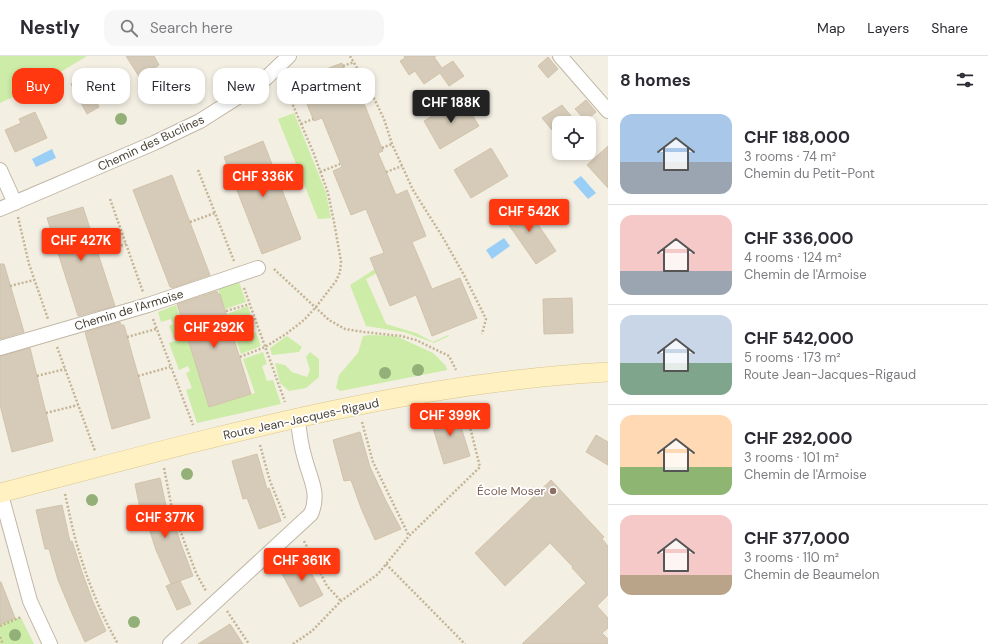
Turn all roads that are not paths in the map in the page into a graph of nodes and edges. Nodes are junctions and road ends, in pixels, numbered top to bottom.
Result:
1 (290, 56) edge
2 (560, 56) edge
3 (608, 111) edge
4 (0, 170) edge
5 (15, 204) junction
6 (0, 210) edge
7 (258, 268) road end
8 (0, 348) edge
9 (608, 372) edge
10 (292, 411) junction
11 (0, 492) edge
12 (50, 644) edge
13 (170, 644) edge

1 - 5 street, Chemin des Buclines
2 - 3 street
4 - 5 street
5 - 6 street, Chemin des Buclines
7 - 8 street, Chemin de l'Armoise
9 - 10 street, Route Jean-Jacques-Rigaud
10 - 11 street, Route Jean-Jacques-Rigaud
10 - 13 street
11 - 12 street

